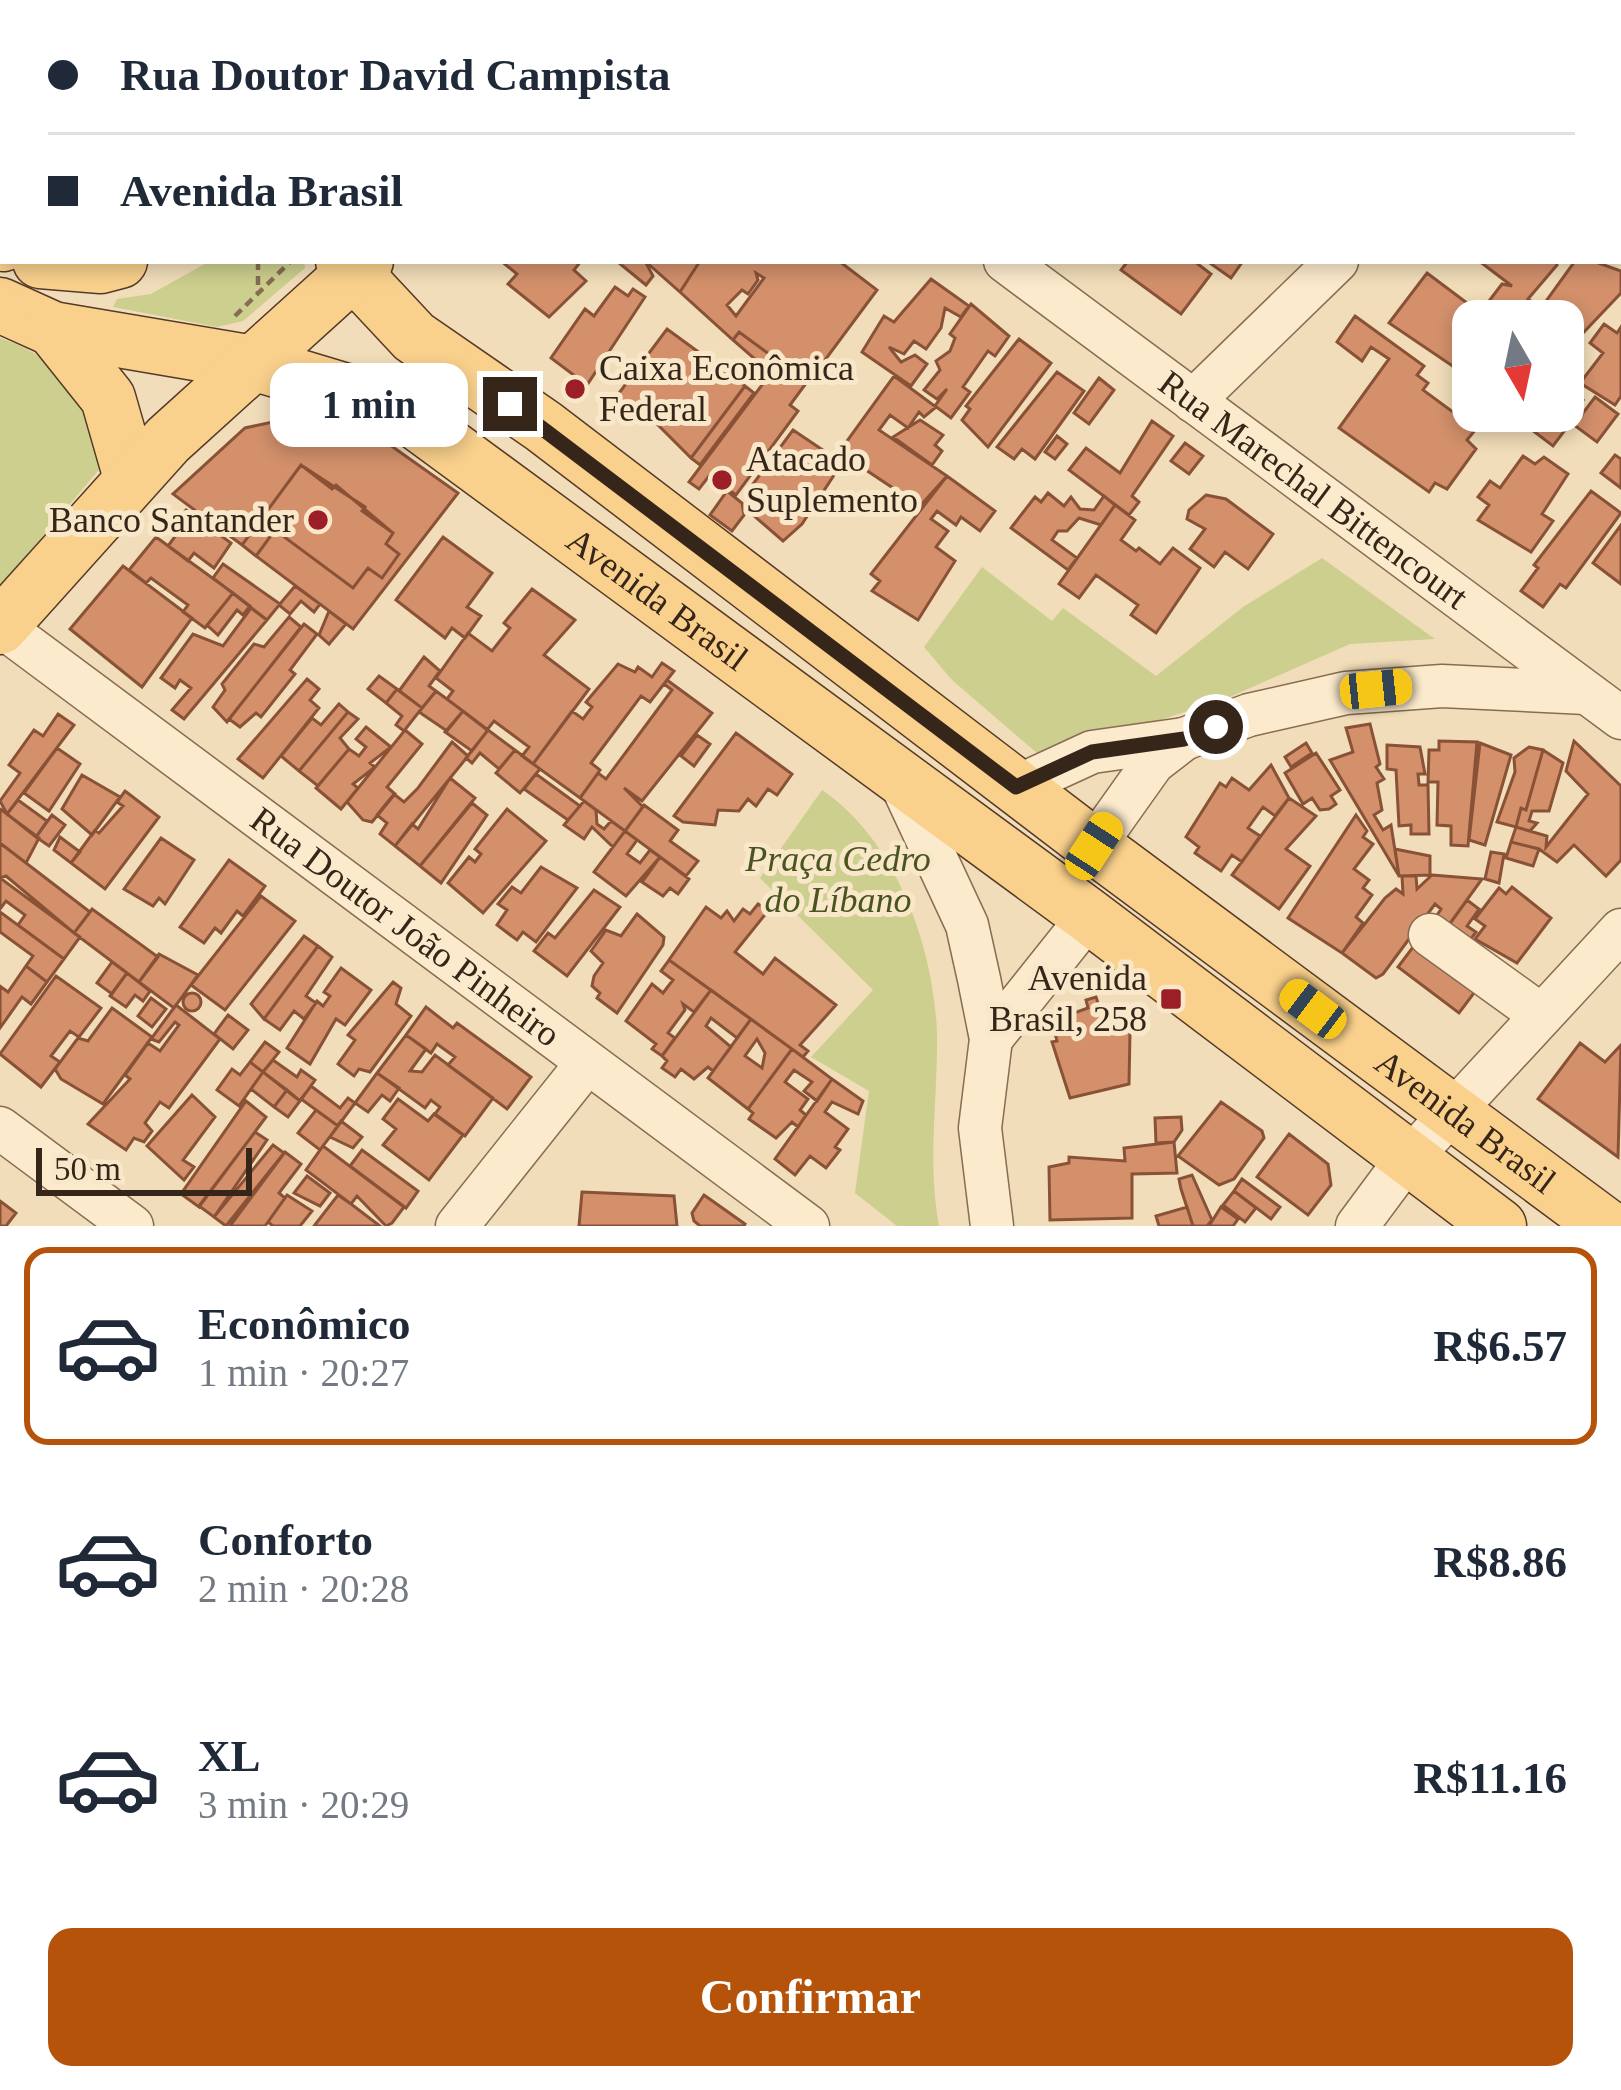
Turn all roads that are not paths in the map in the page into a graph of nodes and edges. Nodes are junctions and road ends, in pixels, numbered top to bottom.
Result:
1 (77, 264) edge
2 (109, 264) edge
3 (1009, 264) edge
4 (1333, 264) edge
5 (354, 265) edge
6 (0, 305) edge
7 (53, 329) junction
8 (240, 343) junction
9 (1193, 401) junction
10 (131, 478) junction
11 (0, 626) edge
12 (1512, 640) junction
13 (1442, 686) junction
14 (1586, 693) junction
15 (1621, 718) edge
16 (1184, 739) junction
17 (898, 776) junction
18 (1016, 787) junction
19 (1094, 846) junction
20 (1089, 916) junction
21 (1621, 930) edge
22 (1430, 935) dead end
23 (1541, 1015) junction
24 (991, 1040) junction
25 (587, 1064) junction
26 (1451, 1111) junction
27 (0, 1128) edge
28 (1410, 1160) junction
29 (132, 1226) edge
30 (457, 1226) edge
31 (808, 1226) edge
32 (992, 1226) edge
33 (1358, 1226) edge
34 (1499, 1226) edge
35 (1606, 1226) edge

1 - 2 main road
3 - 9 street, Rua Marechal Bittencourt
4 - 9 street
5 - 8 main road
5 - 18 main road, Avenida Brasil
6 - 7 main road
7 - 8 main road, Avenida Brasil
7 - 10 main road
8 - 10 main road
8 - 17 main road, Avenida Brasil
9 - 12 street, Rua Marechal Bittencourt
10 - 11 main road
11 - 25 street, Rua Doutor João Pinheiro
12 - 13 street
12 - 14 street, Rua Marechal Bittencourt
13 - 14 street
13 - 16 street
14 - 15 street, Rua Marechal Bittencourt
16 - 18 street
16 - 19 street
17 - 20 main road, Avenida Brasil
17 - 24 street
18 - 19 main road, Avenida Brasil
19 - 26 main road, Avenida Brasil
20 - 24 street
20 - 28 main road, Avenida Brasil
21 - 23 street
22 - 23 street
23 - 26 street
24 - 32 street
25 - 30 street
25 - 31 street, Rua Doutor João Pinheiro
26 - 28 street
26 - 35 main road, Avenida Brasil
27 - 29 street
28 - 33 street
28 - 34 main road, Avenida Brasil

